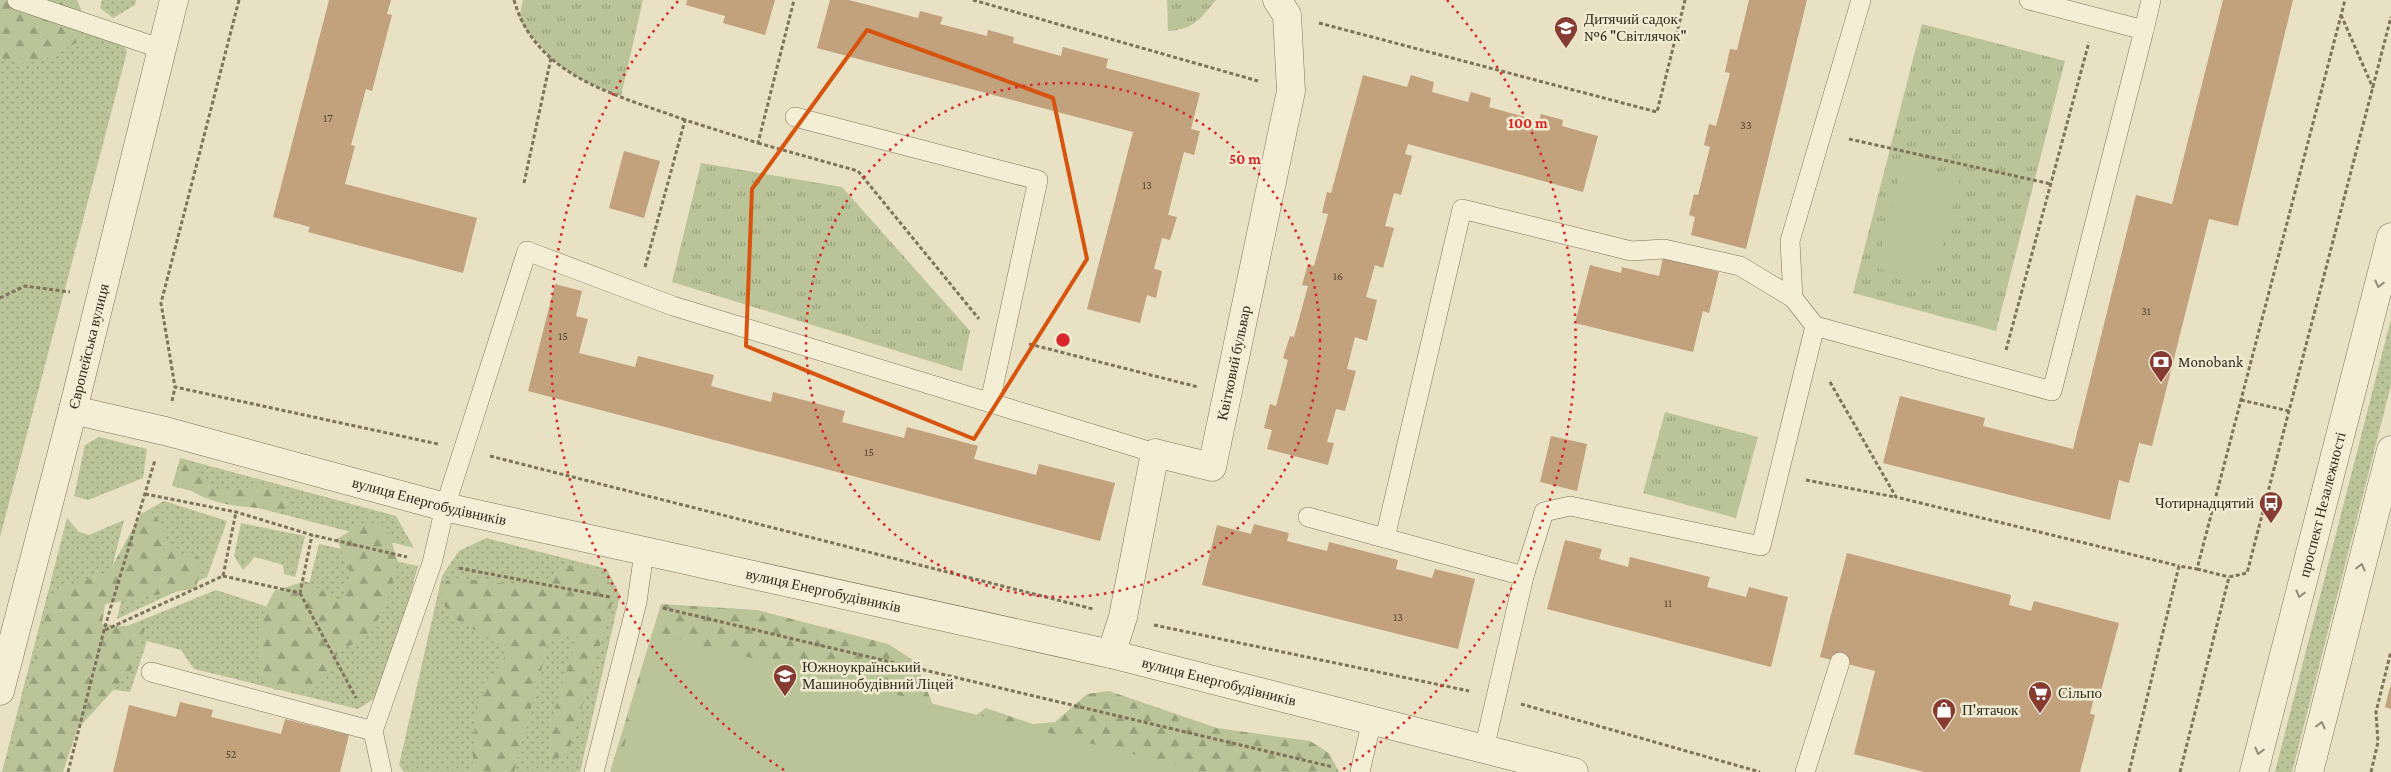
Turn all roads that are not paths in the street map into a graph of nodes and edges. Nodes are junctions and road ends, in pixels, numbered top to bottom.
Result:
1 (17, 0) edge
2 (174, 0) edge
3 (1861, 0) edge
4 (2029, 0) edge
5 (2151, 0) edge
6 (1282, 7) edge
7 (2144, 30) junction
8 (162, 49) junction
9 (795, 117) dead end
10 (2391, 237) edge
11 (1793, 298) junction
12 (1815, 326) junction
13 (990, 402) junction
14 (73, 410) junction
15 (2391, 450) edge
16 (1155, 453) junction
17 (445, 507) junction
18 (1308, 518) dead end
19 (1386, 538) junction
20 (644, 552) junction
21 (1524, 576) junction
22 (1111, 654) junction
23 (1840, 662) dead end
24 (151, 672) dead end
25 (0, 691) edge
26 (1372, 720) junction
27 (373, 731) junction
28 (1484, 749) junction
29 (382, 772) edge
30 (594, 772) edge
31 (1360, 772) edge
32 (1574, 772) edge
33 (1805, 772) edge
34 (2254, 772) edge
35 (2310, 772) edge

1 - 8 lane
2 - 8 street, Європейська вулиця
3 - 11 lane
4 - 7 lane
5 - 7 lane
6 - 16 street, Квітковий бульвар
7 - 12 lane
8 - 14 street, Європейська вулиця
9 - 13 lane
10 -> 34 street, проспект Незалежності
11 - 12 lane
11 - 19 lane
12 - 21 lane
13 - 16 lane
13 - 17 lane
14 - 17 street, вулиця Енергобудівників
14 - 25 street, Європейська вулиця
35 -> 15 street
16 - 22 street
17 - 20 street, вулиця Енергобудівників
17 - 27 lane
18 - 19 lane
19 - 21 lane
20 - 22 street, вулиця Енергобудівників
20 - 30 lane
21 - 28 lane
22 - 26 street, вулиця Енергобудівників
23 - 33 lane
24 - 27 lane
26 - 28 street, вулиця Енергобудівників
26 - 31 lane
27 - 29 lane
28 - 32 street, вулиця Енергобудівників

